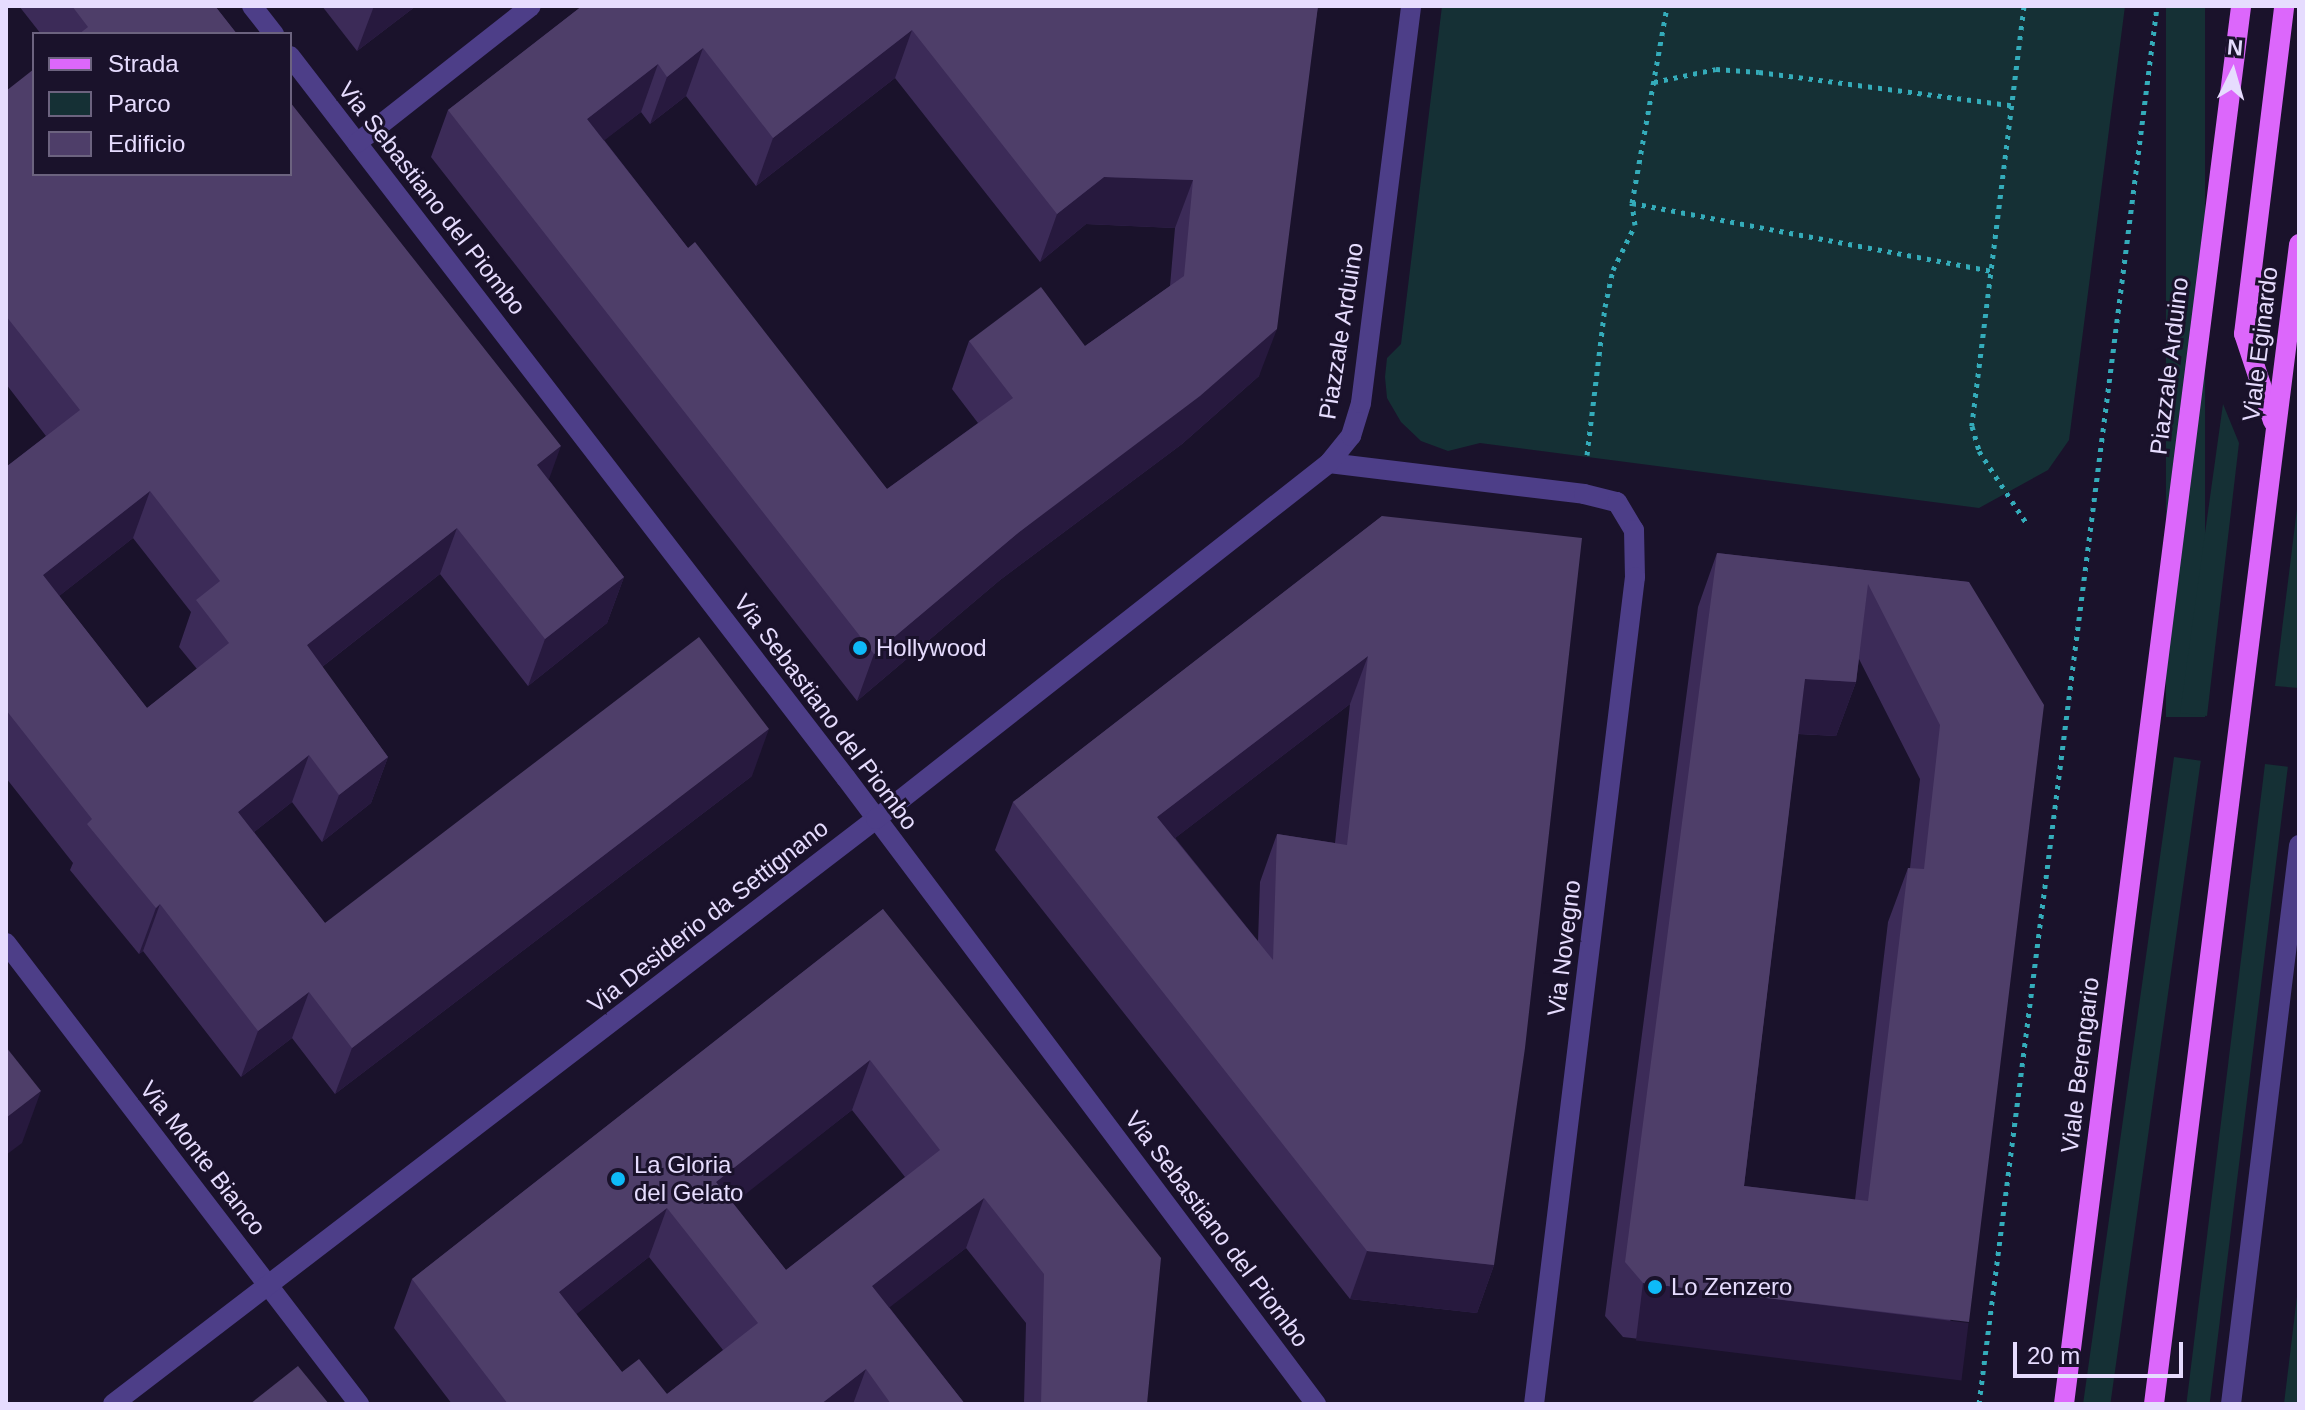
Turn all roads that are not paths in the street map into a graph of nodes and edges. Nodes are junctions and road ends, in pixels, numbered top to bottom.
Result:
1 (252, 6) edge
2 (531, 6) edge
3 (1411, 6) edge
4 (2241, 6) edge
5 (2284, 6) edge
6 (272, 32) edge
7 (292, 59) edge
8 (357, 143) junction
9 (2299, 244) edge
10 (2274, 449) junction
11 (1329, 463) junction
12 (2148, 733) joint
13 (876, 819) junction
14 (2299, 845) edge
15 (6, 943) edge
16 (269, 1286) junction
17 (113, 1404) edge
18 (359, 1404) edge
19 (1316, 1404) edge
20 (1534, 1404) edge
21 (2064, 1404) edge
22 (2154, 1404) edge
23 (2231, 1404) edge

1 - 6 street
2 - 8 street
3 - 11 street, Piazzale Arduino
4 - 12 main road, Piazzale Arduino
5 - 10 main road
7 - 8 street, Via Sebastiano del Piombo
8 - 13 street, Via Sebastiano del Piombo
9 - 10 main road, Viale Eginardo
10 - 22 main road
11 - 13 street, Via Desiderio da Settignano
11 - 20 street, Via Novegno
12 - 21 main road, Viale Berengario
13 - 16 street, Via Desiderio da Settignano
13 - 19 street, Via Sebastiano del Piombo
14 - 23 street
15 - 16 street, Via Monte Bianco
16 - 17 street, Via Desiderio da Settignano
16 - 18 street, Via Monte Bianco

